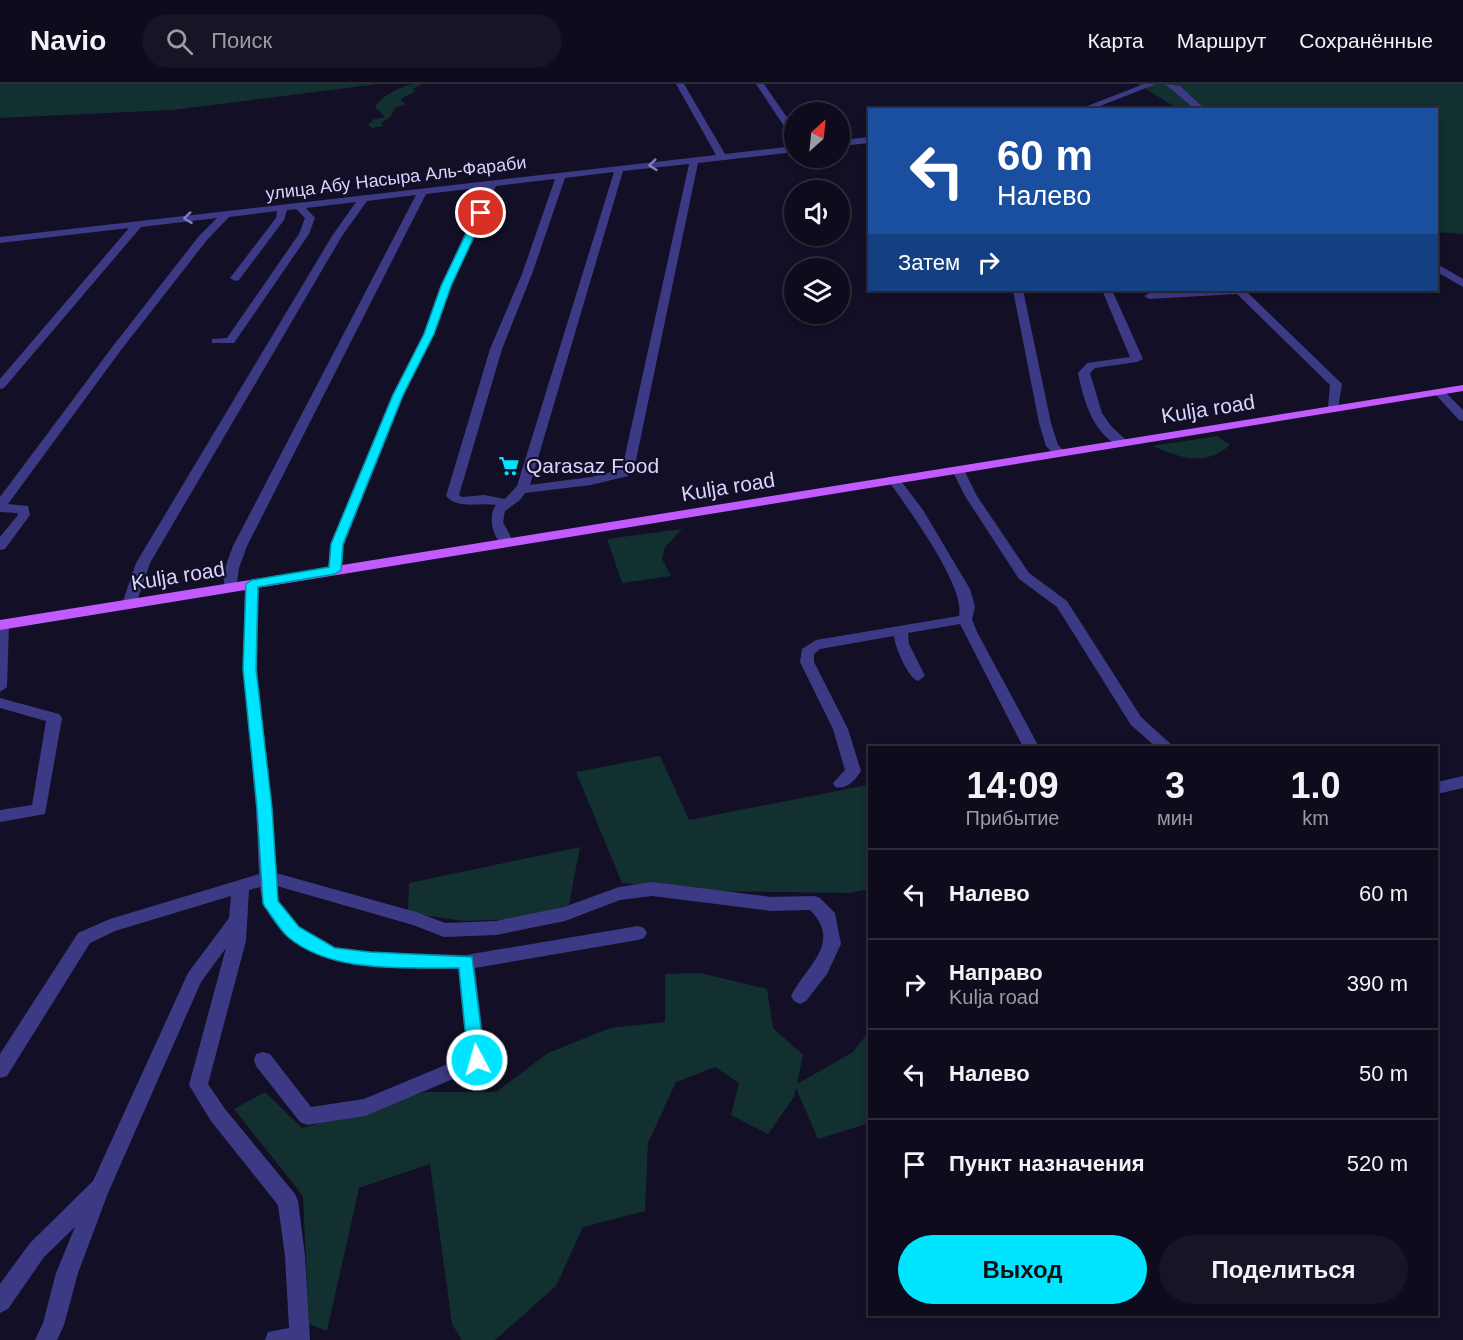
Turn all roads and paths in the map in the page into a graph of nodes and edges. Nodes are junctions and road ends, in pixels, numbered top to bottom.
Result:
1 (680, 84) edge
2 (760, 84) edge
3 (1152, 84) edge
4 (1168, 84) edge
5 (1086, 108) edge
6 (1200, 108) edge
7 (784, 120) edge
8 (868, 140) edge
9 (850, 142) edge
10 (784, 150) edge
11 (722, 157) junction
12 (694, 160) junction
13 (618, 169) junction
14 (561, 175) junction
15 (494, 183) junction
16 (423, 191) junction
17 (364, 198) junction
18 (298, 205) junction
19 (282, 207) junction
20 (226, 214) junction
21 (138, 224) junction
22 (0, 240) edge
23 (1438, 268) edge
24 (235, 278) dead end
25 (1463, 284) edge
26 (1017, 291) edge
27 (1107, 291) edge
28 (1225, 291) edge
29 (1241, 291) edge
30 (1149, 296) dead end
31 (216, 341) dead end
32 (0, 386) edge
33 (1463, 388) edge
34 (1440, 392) junction
35 (1334, 407) junction
36 (1463, 417) edge
37 (1123, 443) junction
38 (1060, 453) junction
39 (958, 470) junction
40 (894, 480) junction
41 (521, 490) junction
42 (506, 503) junction
43 (0, 507) edge
44 (507, 543) junction
45 (0, 546) edge
46 (335, 570) junction
47 (252, 584) junction
48 (231, 588) junction
49 (129, 604) junction
50 (965, 619) junction
51 (1, 625) edge
52 (901, 630) junction
53 (918, 676) dead end
54 (0, 687) edge
55 (0, 703) edge
56 (1030, 746) edge
57 (1165, 746) edge
58 (1463, 782) edge
59 (842, 783) dead end
60 (1438, 788) edge
61 (0, 816) edge
62 (268, 878) junction
63 (241, 886) junction
64 (237, 920) junction
65 (638, 933) dead end
66 (466, 962) junction
67 (800, 996) dead end
68 (263, 1060) dead end
69 (0, 1070) edge
70 (100, 1188) junction
71 (0, 1302) edge
72 (301, 1339) edge
73 (46, 1340) edge
74 (276, 1340) edge

1 - 11 street
2 - 7 street
3 - 5 street
4 - 6 street
8 - 9 street
10 - 11 street, улица Абу Насыра Аль-Фараби
11 - 12 street, улица Абу Насыра Аль-Фараби
12 -> 13 street, улица Абу Насыра Аль-Фараби
12 - 41 street
13 - 14 street, улица Абу Насыра Аль-Фараби
13 - 41 street
14 - 15 street, улица Абу Насыра Аль-Фараби
14 - 42 street
15 - 16 street, улица Абу Насыра Аль-Фараби
15 - 46 street
16 - 17 street, улица Абу Насыра Аль-Фараби
16 - 48 street
17 - 18 street, улица Абу Насыра Аль-Фараби
17 - 49 street
18 - 19 street, улица Абу Насыра Аль-Фараби
18 - 31 street
19 - 20 street, улица Абу Насыра Аль-Фараби
19 - 24 street
20 -> 21 street, улица Абу Насыра Аль-Фараби
20 - 43 street
21 - 22 street, улица Абу Насыра Аль-Фараби
21 - 32 street
23 - 25 street
26 - 38 street
27 - 37 street
28 - 30 street
29 - 35 street
33 - 34 main road, Kulja road
34 - 35 main road, Kulja road
34 - 36 street
35 - 37 main road, Kulja road
37 - 38 main road, Kulja road
38 - 39 main road, Kulja road
39 - 40 main road, Kulja road
39 - 57 street
40 - 44 main road, Kulja road
40 - 50 street
41 - 42 street
42 - 44 street
43 - 45 street
44 - 46 main road, Kulja road
46 - 47 main road, Kulja road
47 - 48 main road, Kulja road
47 - 62 street
48 - 49 main road, Kulja road
49 - 51 main road, Kulja road
50 - 52 street
50 - 56 street
51 - 54 street
52 - 53 street
52 - 59 street
55 - 61 street
58 - 60 street
62 - 63 street
62 - 66 street
62 - 67 street
63 - 64 street
63 - 69 street
64 - 70 street
64 - 72 street
65 - 66 street
66 - 68 street
70 - 71 street
70 - 73 street
72 - 74 street

